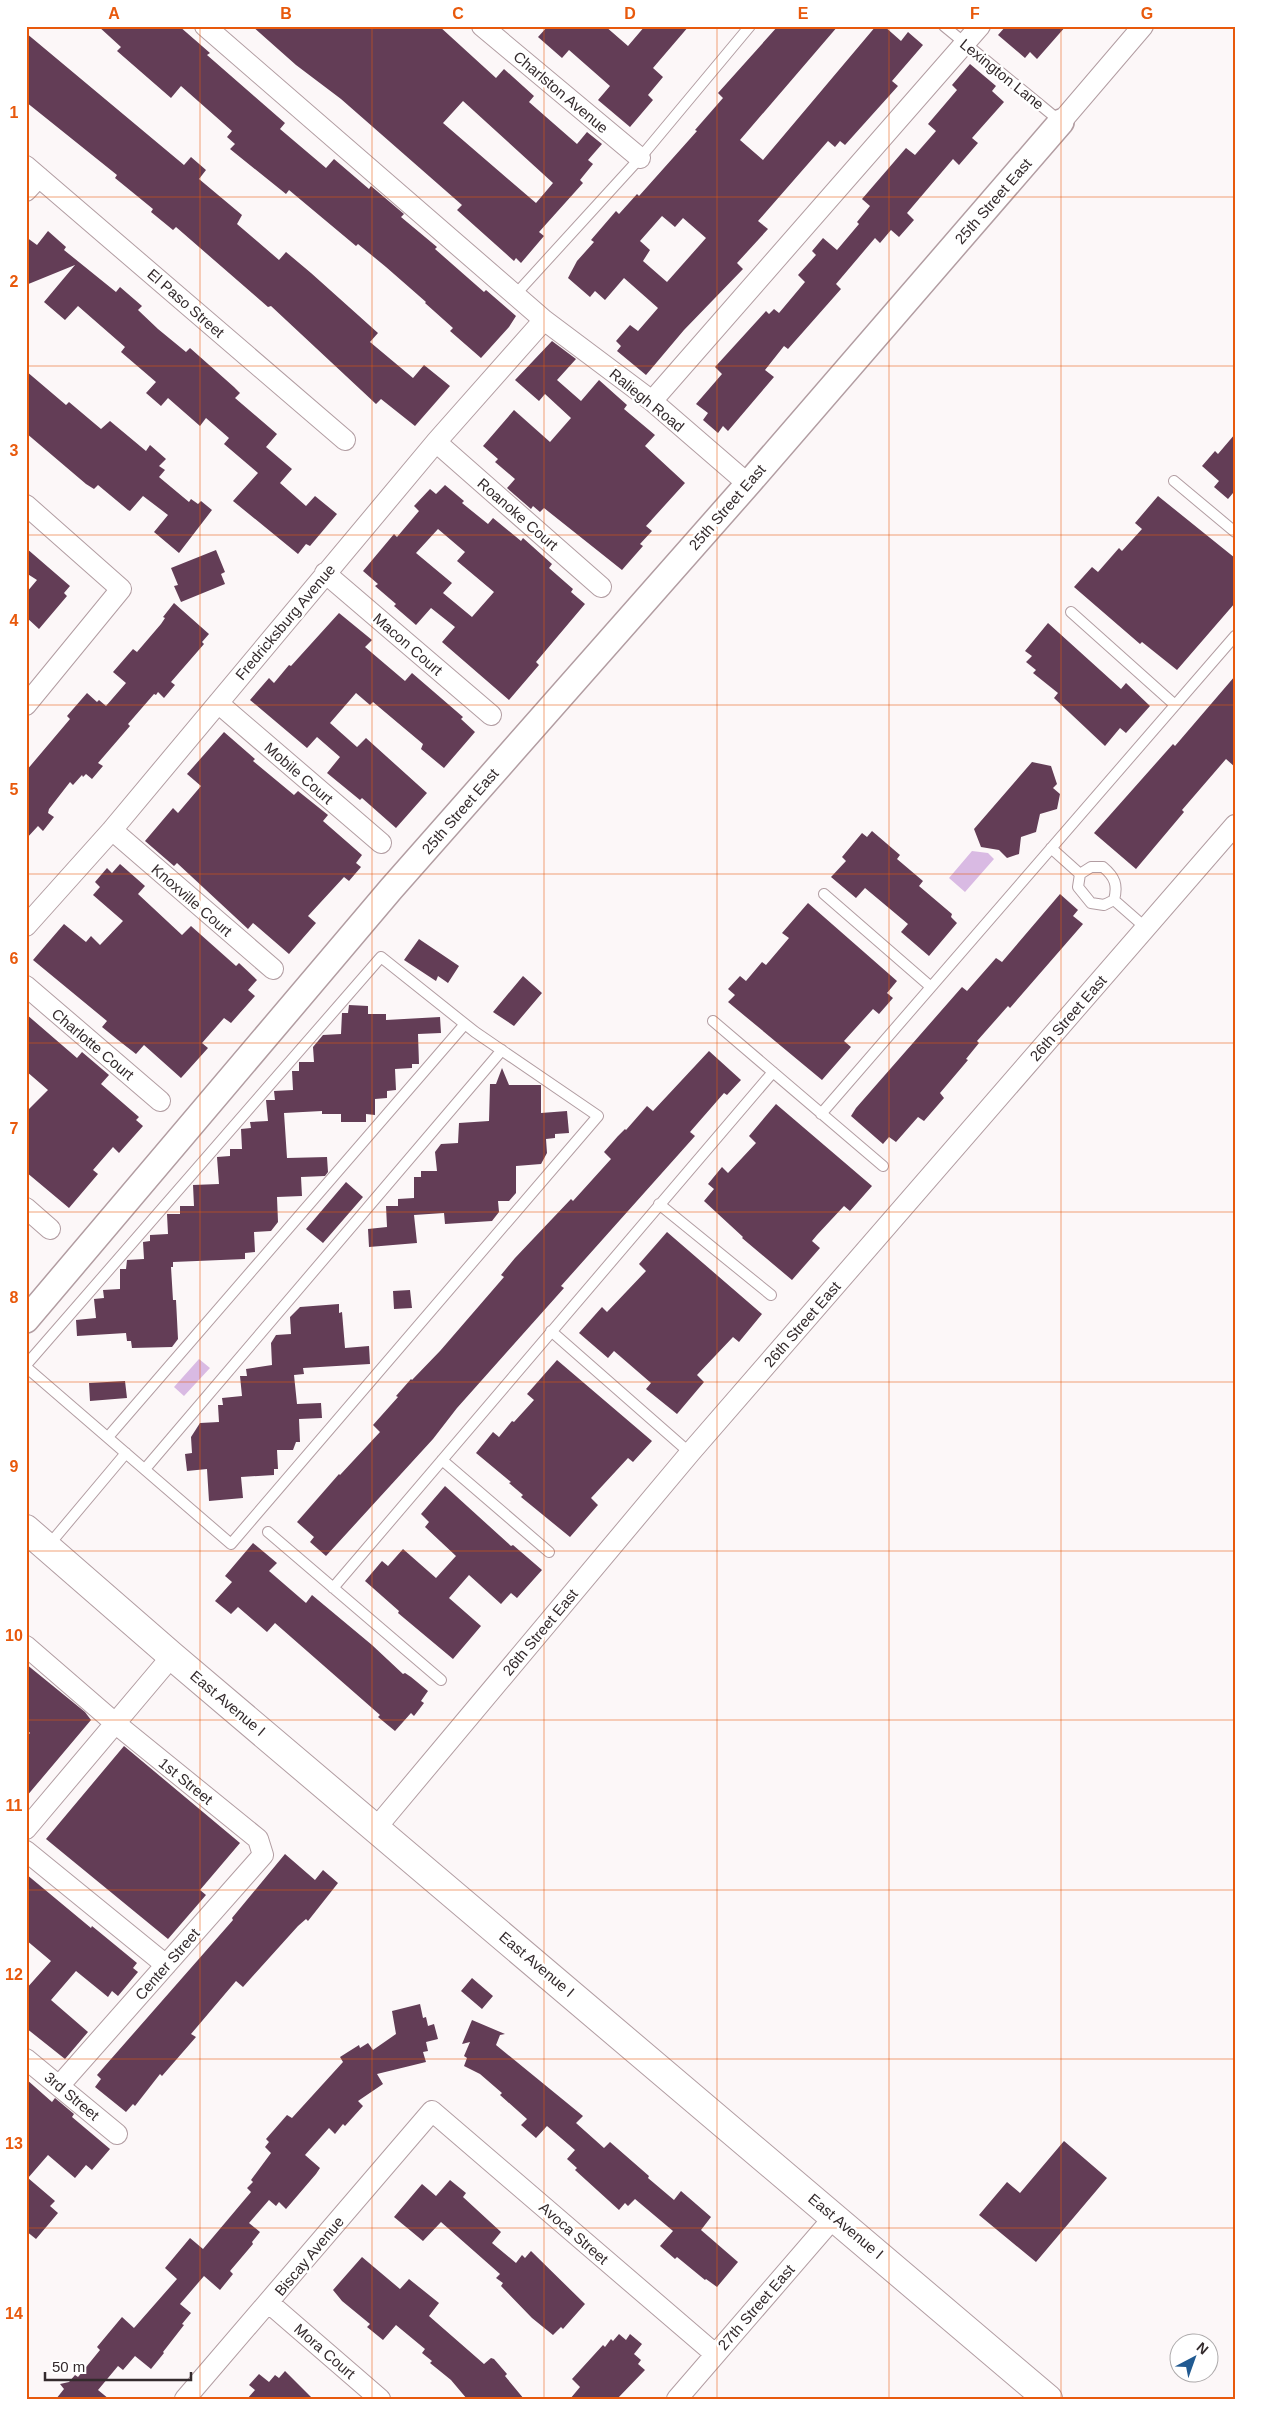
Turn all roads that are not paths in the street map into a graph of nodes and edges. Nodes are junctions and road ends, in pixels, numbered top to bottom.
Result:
1 (205, 26) edge
2 (482, 26) edge
3 (750, 26) edge
4 (944, 26) edge
5 (980, 26) edge
6 (1143, 26) edge
7 (964, 45) junction
8 (1061, 122) junction
9 (640, 158) junction
10 (30, 178) edge
11 (515, 294) junction
12 (544, 320) junction
13 (652, 401) junction
14 (345, 440) dead end
15 (436, 442) junction
16 (1174, 481) dead end
17 (748, 484) junction
18 (26, 505) edge
19 (1235, 532) edge
20 (326, 573) junction
21 (601, 587) dead end
22 (1071, 612) dead end
23 (1235, 636) edge
24 (218, 703) junction
25 (26, 705) edge
26 (1175, 705) junction
27 (491, 715) dead end
28 (1235, 825) edge
29 (112, 830) junction
30 (381, 843) dead end
31 (1051, 848) junction
32 (1080, 874) junction
33 (824, 894) dead end
34 (1114, 900) junction
35 (26, 926) edge
36 (1146, 928) junction
37 (273, 970) dead end
38 (26, 986) edge
39 (931, 987) junction
40 (713, 1021) dead end
41 (465, 1024) junction
42 (502, 1050) junction
43 (773, 1072) junction
44 (160, 1101) dead end
45 (821, 1114) junction
46 (883, 1166) dead end
47 (659, 1204) junction
48 (26, 1208) edge
49 (50, 1229) dead end
50 (771, 1295) dead end
51 (26, 1320) edge
52 (551, 1331) junction
53 (26, 1366) edge
54 (108, 1437) junction
55 (126, 1453) junction
56 (690, 1453) junction
57 (442, 1460) junction
58 (145, 1469) junction
59 (26, 1529) edge
60 (268, 1532) dead end
61 (48, 1547) junction
62 (549, 1552) dead end
63 (333, 1588) junction
64 (26, 1646) edge
65 (172, 1656) junction
66 (441, 1680) dead end
67 (115, 1723) junction
68 (376, 1828) junction
69 (26, 1829) edge
70 (258, 1839) joint
71 (26, 1852) edge
72 (166, 1965) junction
73 (26, 2059) edge
74 (59, 2086) junction
75 (432, 2111) joint
76 (117, 2134) dead end
77 (835, 2216) junction
78 (269, 2303) junction
79 (715, 2354) junction
80 (185, 2399) edge
81 (380, 2399) edge
82 (677, 2399) edge
83 (1048, 2399) edge

1 - 11 street, Raliegh Road
2 - 9 street, Charlston Avenue
3 - 9 lane
4 - 7 lane, Lexington Lane
5 - 7 street
6 - 8 street
7 - 8 lane, Lexington Lane
7 - 13 street
8 - 17 street, 25th Street East
9 - 11 lane
10 - 14 street, El Paso Street
11 - 12 street, Raliegh Road
12 - 13 street, Raliegh Road
12 - 15 street, Fredricksburg Avenue
13 - 17 street, Raliegh Road
15 - 20 street, Fredricksburg Avenue
15 - 21 street, Roanoke Court
16 - 19 lane
17 - 51 street, 25th Street East
18 - 25 street
20 - 24 street, Fredricksburg Avenue
20 - 27 street, Macon Court
22 - 26 lane
23 - 26 lane
24 - 29 street, Fredricksburg Avenue
24 - 30 street, Mobile Court
26 - 31 lane
28 - 36 street, 26th Street East
29 - 35 street, Fredricksburg Avenue
29 - 37 street, Knoxville Court
31 - 32 lane
31 - 39 lane
32 - 34 lane
32 - 34 lane
33 - 39 lane
34 - 36 lane
36 - 56 street, 26th Street East
38 - 44 street, Charlotte Court
39 - 45 lane
40 - 43 lane
41 - 42 lane
41 - 53 lane
41 - 54 lane
42 - 58 lane
42 - 58 lane
43 - 45 lane
43 - 47 lane
45 - 46 lane
47 - 50 lane
47 - 52 lane
48 - 49 street
52 - 56 lane
52 - 57 lane
53 - 54 lane
54 - 55 lane
55 - 58 lane
55 - 61 lane
56 - 68 street, 26th Street East
57 - 62 lane
57 - 63 lane
59 - 61 main road, East Avenue I
60 - 63 lane
61 - 65 main road, East Avenue I
63 - 66 lane
64 - 67 street, 1st Street
65 - 67 street
65 - 68 main road, East Avenue I
67 - 69 street
67 - 70 street, 1st Street
68 - 77 main road, East Avenue I
70 - 72 street, Center Street
71 - 72 street
72 - 74 street, Center Street
73 - 74 street, 3rd Street
74 - 76 street, 3rd Street
75 - 78 street, Biscay Avenue
75 - 79 street, Avoca Street
77 - 79 street, 27th Street East
77 - 83 main road, East Avenue I
78 - 80 street, Biscay Avenue
78 - 81 street, Mora Court
79 - 82 street, 27th Street East

